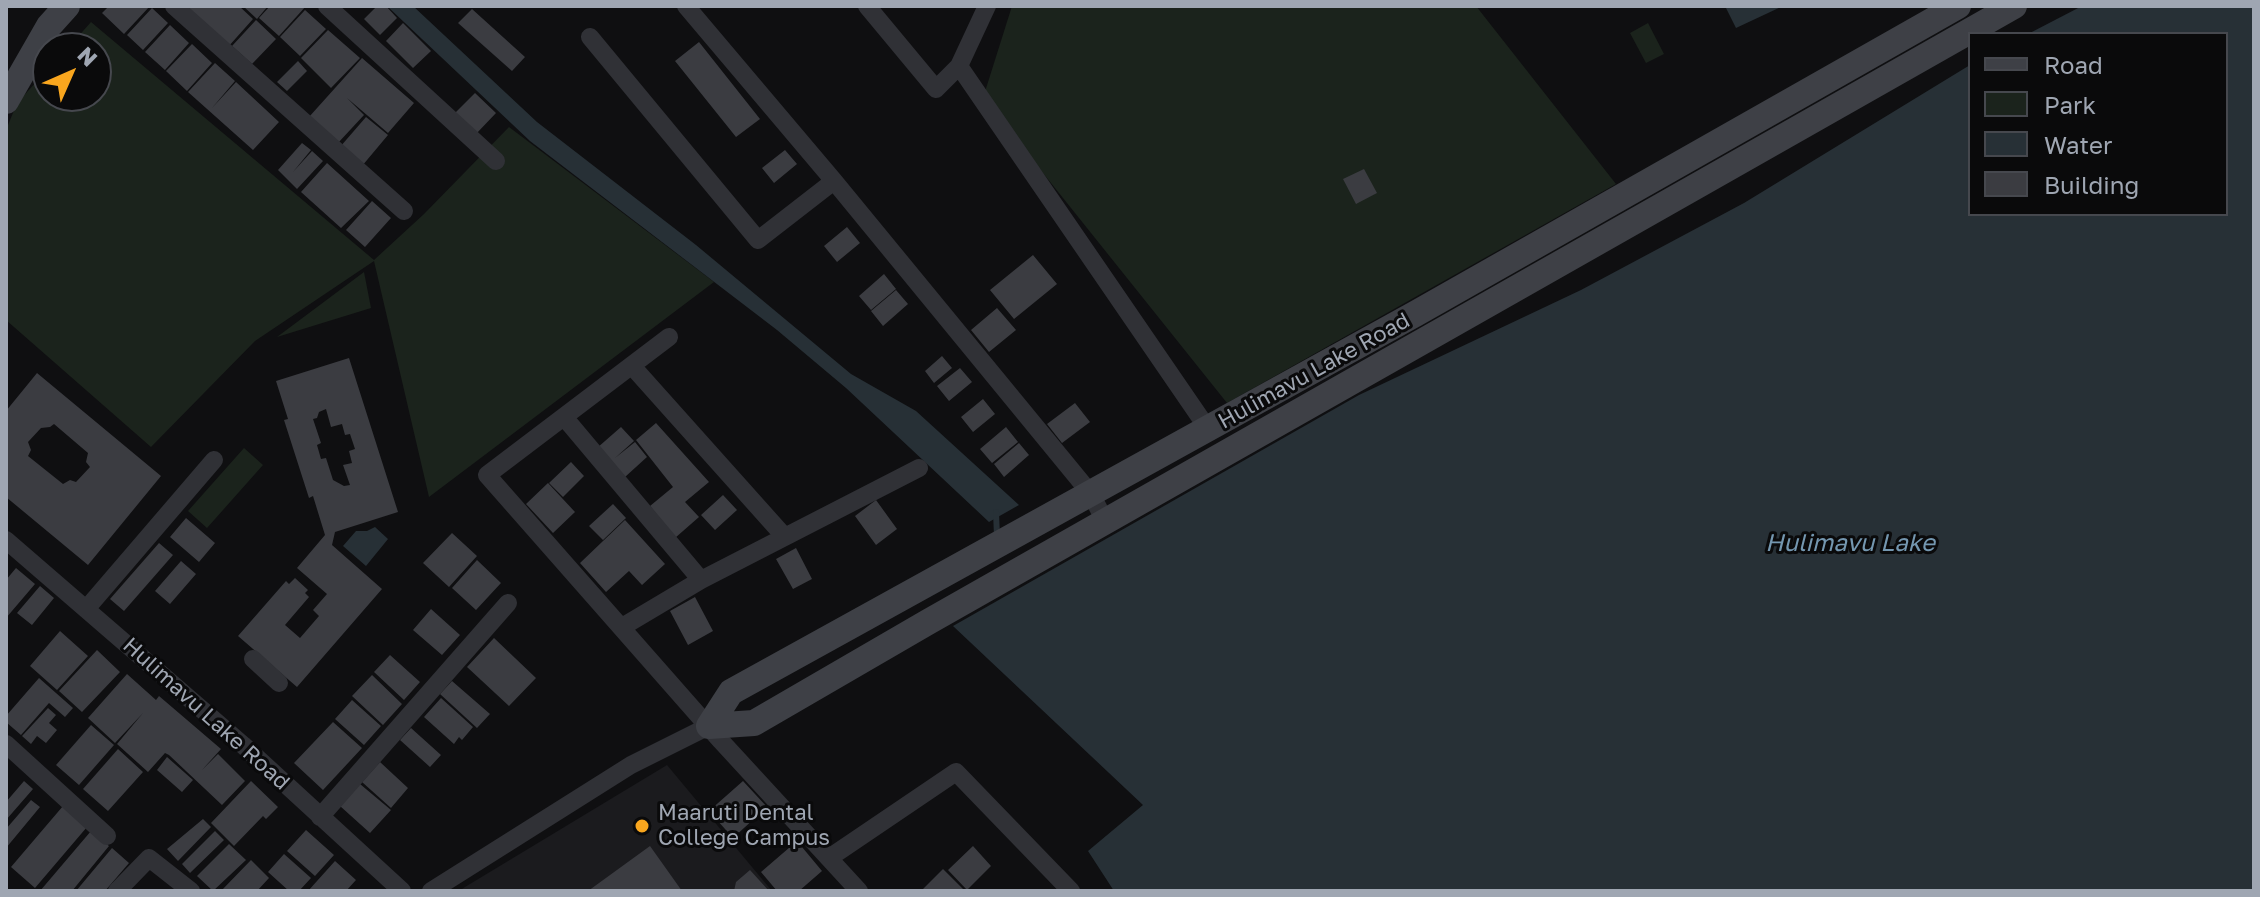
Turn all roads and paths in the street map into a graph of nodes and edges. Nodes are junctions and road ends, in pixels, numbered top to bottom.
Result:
1 (67, 6) edge
2 (174, 6) edge
3 (327, 6) edge
4 (686, 6) edge
5 (867, 6) edge
6 (987, 6) edge
7 (1958, 6) edge
8 (2014, 6) edge
9 (1968, 32) edge
10 (1968, 32) edge
11 (590, 37) dead end
12 (959, 66) junction
13 (6, 101) edge
14 (496, 161) dead end
15 (834, 181) junction
16 (404, 211) dead end
17 (669, 337) dead end
18 (632, 366) junction
19 (564, 417) junction
20 (1208, 429) junction
21 (214, 460) dead end
22 (919, 468) dead end
23 (1091, 494) junction
24 (1105, 521) junction
25 (784, 536) junction
26 (6, 540) edge
27 (701, 580) junction
28 (508, 603) dead end
29 (87, 608) junction
30 (622, 627) junction
31 (253, 659) dead end
32 (279, 683) dead end
33 (709, 726) junction
34 (6, 744) edge
35 (320, 817) junction
36 (107, 836) dead end
37 (829, 858) junction
38 (117, 891) edge
39 (191, 891) edge
40 (402, 891) edge
41 (431, 891) edge
42 (859, 891) edge
43 (1071, 891) edge

1 - 13 main road
2 - 16 street
3 - 14 street
4 - 15 street
5 - 12 street
6 - 12 street
7 - 20 main road, Hulimavu Lake Road
8 - 9 main road, Hulimavu Lake Road
10 - 24 main road, Hulimavu Lake Road
11 - 15 street
12 - 20 street
15 - 23 street
17 - 18 street
18 - 19 street
18 - 25 street
19 - 27 street
19 - 30 street
20 - 23 main road, Hulimavu Lake Road
21 - 29 street
22 - 25 street
23 - 24 street
23 - 33 main road, Hulimavu Lake Road
24 - 33 main road, Hulimavu Lake Road
25 - 27 street
26 - 29 street, Hulimavu Lake Road
27 - 30 street
28 - 35 street
29 - 35 street, Hulimavu Lake Road
30 - 33 street
31 - 32 street
33 - 37 street
33 - 41 street
34 - 36 street
35 - 40 street, Hulimavu Lake Road
37 - 42 street
37 - 43 street
38 - 39 street

